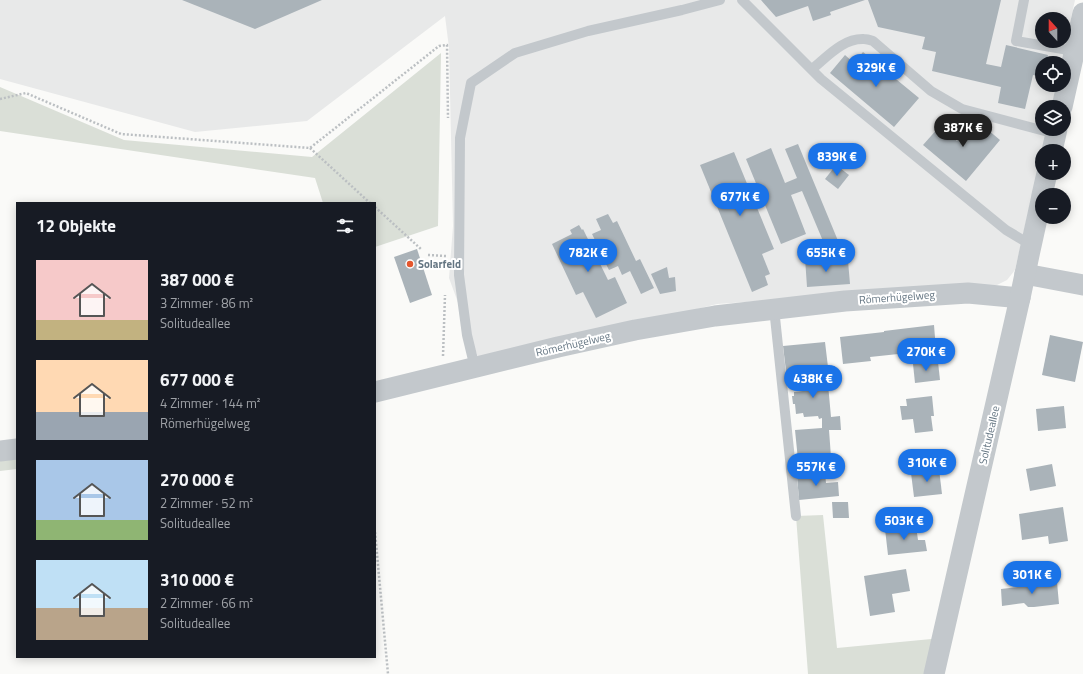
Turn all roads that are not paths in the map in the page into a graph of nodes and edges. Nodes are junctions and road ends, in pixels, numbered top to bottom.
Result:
1 (720, 0) edge
2 (742, 0) edge
3 (1024, 0) edge
4 (1083, 13) edge
5 (1079, 50) edge
6 (812, 69) junction
7 (1064, 100) edge
8 (1055, 138) edge
9 (1036, 224) edge
10 (1031, 245) junction
11 (1025, 274) junction
12 (1083, 285) edge
13 (1020, 298) junction
14 (774, 308) junction
15 (475, 368) junction
16 (376, 392) edge
17 (16, 449) edge
18 (0, 451) edge
19 (796, 516) dead end
20 (934, 674) edge

1 - 15 lane
2 - 6 lane
3 - 5 lane
4 - 5 street
5 - 7 street
6 - 8 lane
6 - 10 lane
9 - 10 street, Solitudeallee
10 - 11 street, Solitudeallee
11 - 12 street
11 - 13 street, Solitudeallee
13 - 14 street, Römerhügelweg
13 - 20 street, Solitudeallee
14 - 15 street, Römerhügelweg
14 - 19 lane
15 - 16 street, Römerhügelweg
17 - 18 street

